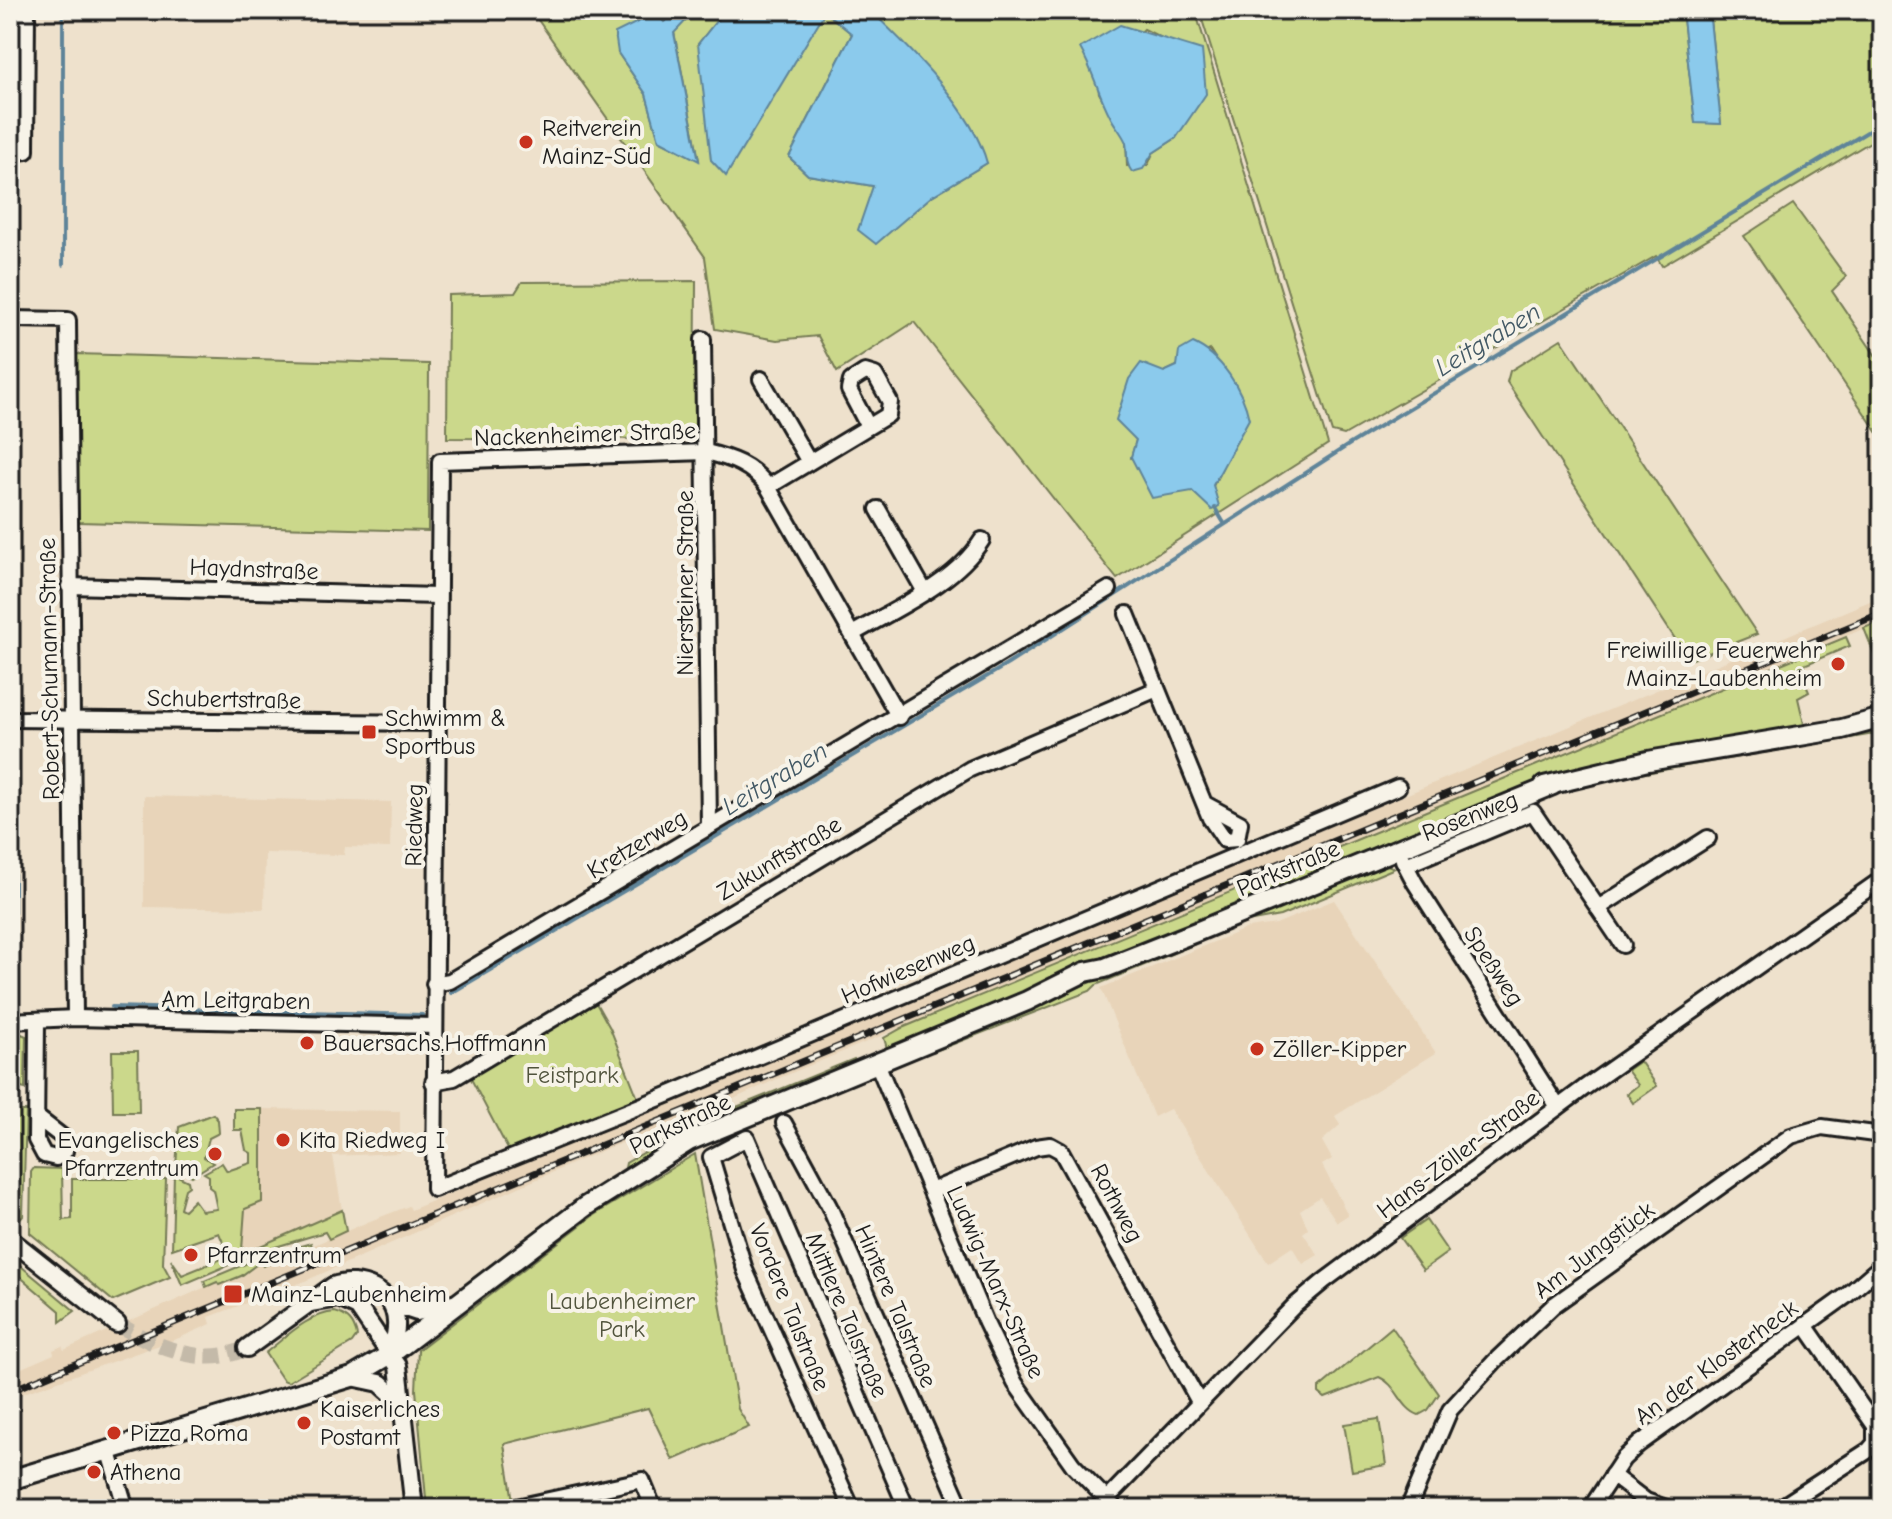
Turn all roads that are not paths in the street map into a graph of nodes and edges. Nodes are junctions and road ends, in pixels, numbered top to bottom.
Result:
1 (27, 10) edge
2 (10, 153) edge
3 (10, 319) edge
4 (703, 339) dead end
5 (761, 379) dead end
6 (868, 426) dead end
7 (706, 452) junction
8 (440, 461) joint
9 (809, 462) junction
10 (768, 487) junction
11 (878, 509) dead end
12 (982, 540) dead end
13 (69, 586) junction
14 (1109, 589) dead end
15 (925, 592) junction
16 (437, 596) junction
17 (1127, 614) dead end
18 (854, 633) junction
19 (1157, 689) junction
20 (899, 717) junction
21 (1882, 718) edge
22 (10, 719) edge
23 (71, 720) junction
24 (438, 723) junction
25 (1882, 728) edge
26 (1842, 729) junction
27 (1398, 787) dead end
28 (709, 827) junction
29 (1708, 838) dead end
30 (1398, 847) junction
31 (1233, 848) junction
32 (1406, 865) junction
33 (1882, 879) edge
34 (1598, 908) junction
35 (1623, 945) dead end
36 (434, 984) junction
37 (75, 1018) junction
38 (10, 1021) edge
39 (37, 1021) junction
40 (434, 1026) junction
41 (877, 1063) junction
42 (433, 1082) junction
43 (1558, 1107) junction
44 (38, 1118) dead end
45 (784, 1123) dead end
46 (1882, 1135) edge
47 (747, 1138) joint
48 (434, 1189) joint
49 (931, 1191) junction
50 (10, 1239) edge
51 (1882, 1265) edge
52 (467, 1297) junction
53 (310, 1303) junction
54 (390, 1303) junction
55 (117, 1324) tunnel mouth
56 (1805, 1325) junction
57 (247, 1348) tunnel mouth
58 (391, 1354) junction
59 (352, 1377) junction
60 (1199, 1402) junction
61 (404, 1405) junction
62 (108, 1449) junction
63 (1612, 1475) junction
64 (10, 1480) edge
65 (1107, 1506) edge
66 (126, 1509) edge
67 (414, 1509) edge
68 (487, 1509) edge
69 (507, 1509) edge
70 (654, 1509) edge
71 (852, 1509) edge
72 (907, 1509) edge
73 (962, 1509) edge
74 (1408, 1509) edge
75 (1590, 1509) edge
76 (1669, 1509) edge
77 (1778, 1509) edge

1 - 2 street
3 - 13 street, Robert-Schumann-Straße
4 - 7 street, Niersteiner Straße
5 - 9 street
6 - 9 street
7 - 8 street, Nackenheimer Straße
7 - 10 street, Nackenheimer Straße
7 - 28 street, Niersteiner Straße
8 - 16 street, Riedweg
9 - 10 street
10 - 18 street, Nackenheimer Straße
11 - 15 street
12 - 15 street
13 - 16 street, Haydnstraße
13 - 23 street, Robert-Schumann-Straße
14 - 20 street, Kretzerweg
15 - 18 street
16 - 24 street, Riedweg
17 - 19 street
18 - 20 street, Nackenheimer Straße
19 - 31 street
19 - 42 street, Zukunftstraße
20 - 28 street, Kretzerweg
21 - 26 main road, Parkstraße
22 - 23 street, Schubertstraße
23 - 24 street, Schubertstraße
23 - 37 street, Robert-Schumann-Straße
24 - 36 street, Riedweg
25 - 26 main road, Parkstraße
26 - 30 main road, Parkstraße
27 - 31 street, Hofwiesenweg
28 - 36 street, Kretzerweg
29 - 34 street
30 - 32 street, Speßweg
30 - 41 main road, Parkstraße
31 - 48 street, Hofwiesenweg
32 - 34 street, Rosenweg
32 - 43 street, Speßweg
33 - 43 street, Hans-Zöller-Straße
34 - 35 street, Rosenweg
36 - 40 street, Riedweg
37 - 39 street, Am Leitgraben
37 - 40 street, Am Leitgraben
38 - 39 street, Am Leitgraben
39 - 44 street
40 - 42 street, Riedweg
41 - 49 street, Ludwig-Marx-Straße
41 - 52 main road, Parkstraße
42 - 48 street, Riedweg
43 - 60 street, Hans-Zöller-Straße
45 - 73 street, Hintere Talstraße
46 - 74 street, Am Jungstück
47 - 71 street, Vordere Talstraße
47 - 72 street, Mittlere Talstraße
49 - 60 street, Rothweg
49 - 65 street, Ludwig-Marx-Straße
50 - 55 street
51 - 56 street, An der Klosterheck
52 - 54 street
52 - 58 main road, Parkstraße
53 - 54 street
53 - 57 street
53 - 58 street
54 - 58 street
56 - 63 street, An der Klosterheck
56 - 77 street
58 - 59 main road, Parkstraße
58 - 61 street
59 - 61 street
59 - 62 main road, Parkstraße
60 - 65 street, Hans-Zöller-Straße
61 - 67 street
62 - 64 main road, Parkstraße
62 - 66 street
63 - 75 street, An der Klosterheck
63 - 76 street
68 - 69 street
69 - 70 street

